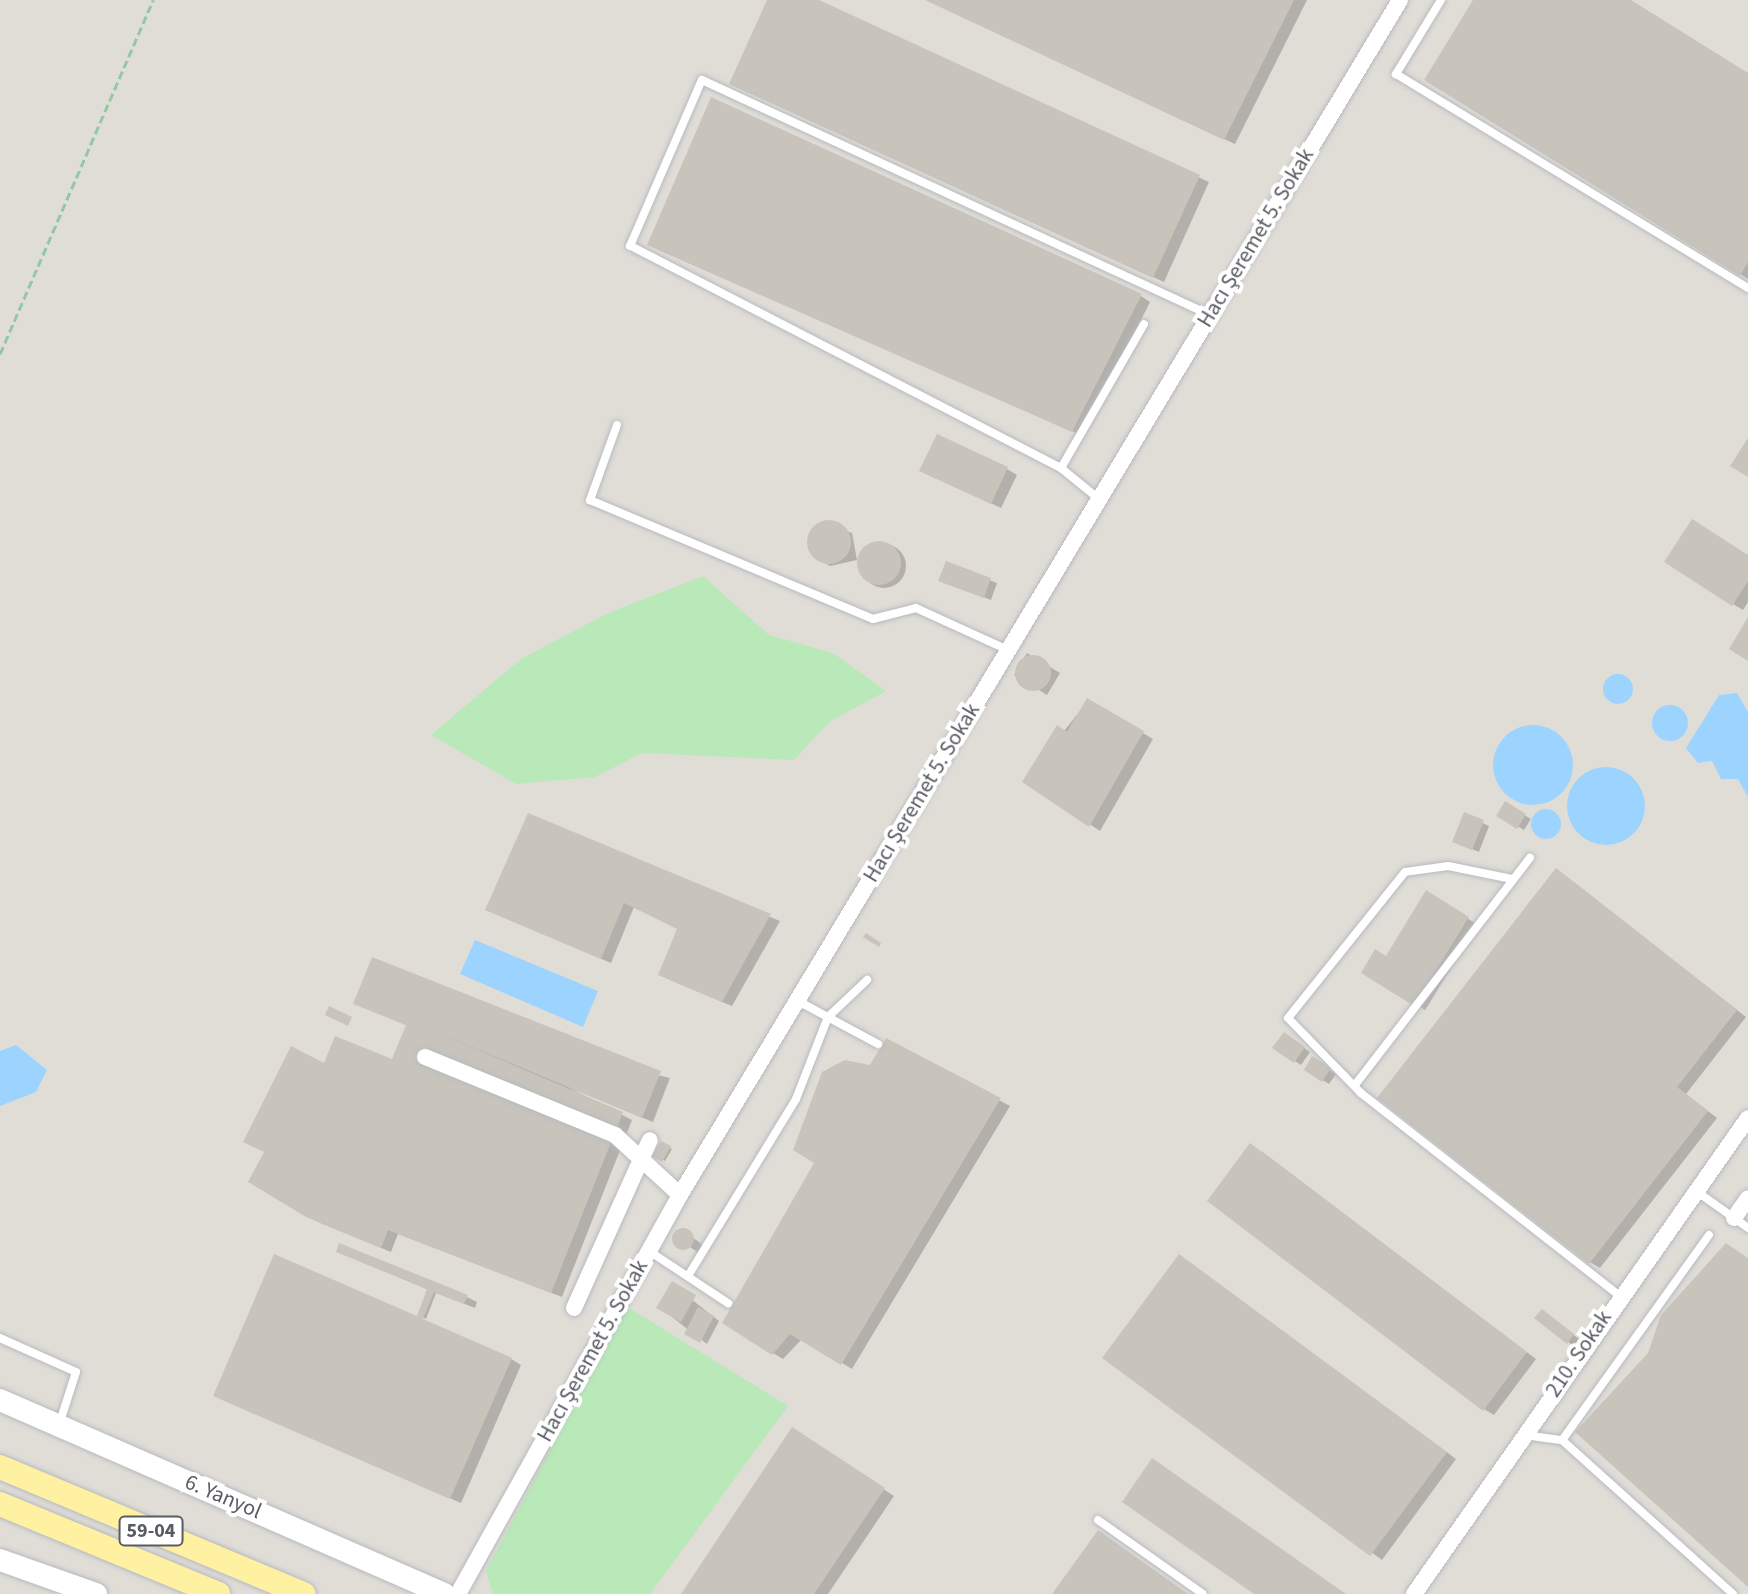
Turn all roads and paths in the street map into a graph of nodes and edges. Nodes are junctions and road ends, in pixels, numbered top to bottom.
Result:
1 (153, 0) edge
2 (1400, 0) edge
3 (1441, 0) edge
4 (1748, 288) edge
5 (1210, 315) junction
6 (1144, 324) dead end
7 (0, 354) edge
8 (617, 425) dead end
9 (1061, 468) junction
10 (1099, 499) junction
11 (1008, 650) junction
12 (1530, 858) dead end
13 (1512, 879) junction
14 (867, 980) dead end
15 (797, 1000) junction
16 (828, 1017) junction
17 (878, 1044) dead end
18 (425, 1057) dead end
19 (1355, 1085) junction
20 (1748, 1118) edge
21 (650, 1140) dead end
22 (641, 1162) junction
23 (1695, 1191) junction
24 (680, 1195) junction
25 (1748, 1198) edge
26 (1734, 1218) junction
27 (1748, 1228) edge
28 (1709, 1235) dead end
29 (649, 1251) junction
30 (688, 1276) junction
31 (1619, 1295) junction
32 (728, 1303) dead end
33 (574, 1308) dead end
34 (0, 1338) edge
35 (0, 1400) edge
36 (58, 1426) junction
37 (1524, 1434) junction
38 (1562, 1440) junction
39 (0, 1467) edge
40 (0, 1504) edge
41 (1098, 1520) dead end
42 (0, 1560) edge
43 (96, 1594) edge
44 (218, 1594) edge
45 (303, 1594) edge
46 (445, 1594) edge
47 (458, 1594) edge
48 (1203, 1594) edge
49 (1414, 1594) edge
50 (1733, 1594) edge

1 - 7 path
2 - 5 street, Hacı Şeremet 5. Sokak
3 - 4 lane
5 - 9 lane
5 - 10 street, Hacı Şeremet 5. Sokak
6 - 9 lane
8 - 11 lane
9 - 10 lane
10 - 11 street, Hacı Şeremet 5. Sokak
11 - 15 street, Hacı Şeremet 5. Sokak
12 - 13 lane
13 - 19 lane
13 - 19 lane
14 - 16 lane
15 - 16 lane
15 - 24 street, Hacı Şeremet 5. Sokak
16 - 17 lane
16 - 30 lane
18 - 22 street
19 - 31 lane
20 - 23 street, 210. Sokak
21 - 22 street
22 - 24 street
22 - 33 street
23 - 26 lane
23 - 31 street, 210. Sokak
24 - 29 street, Hacı Şeremet 5. Sokak
25 - 26 street
26 - 27 lane
28 - 38 lane
29 - 30 lane
29 - 47 street, Hacı Şeremet 5. Sokak
30 - 32 lane
31 - 37 street, 210. Sokak
34 - 36 lane
35 - 36 main road, 6. Yanyol
36 - 46 main road, 6. Yanyol
37 - 38 lane
37 - 49 street, 210. Sokak
38 - 50 lane
39 - 45 main road, 59-04
40 - 44 main road, 59-04
41 - 48 lane
42 - 43 main road

